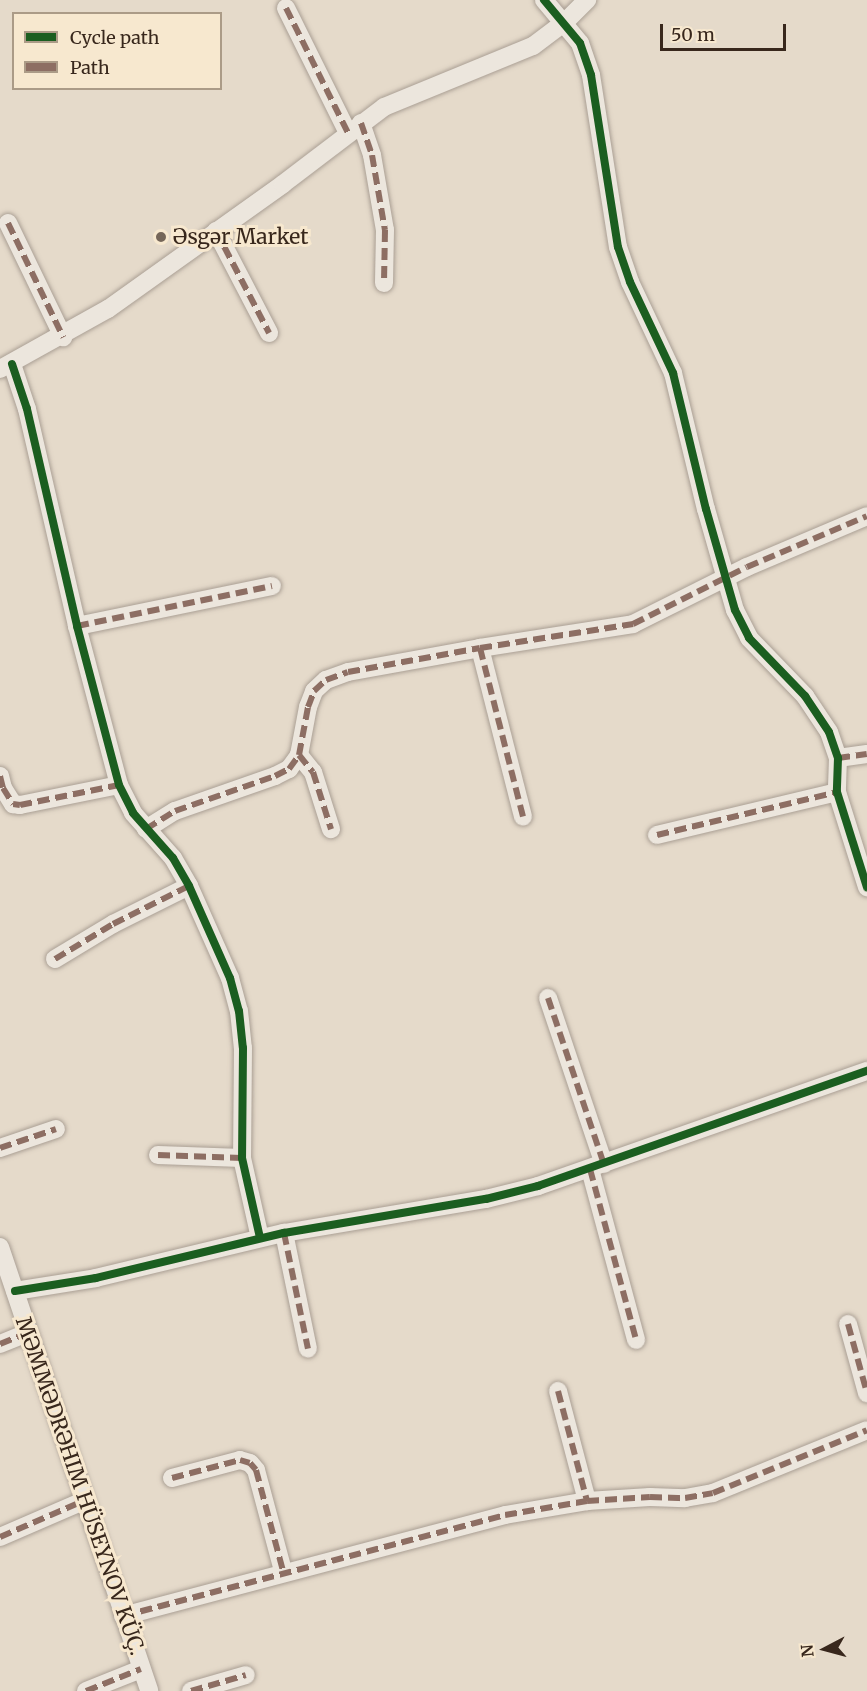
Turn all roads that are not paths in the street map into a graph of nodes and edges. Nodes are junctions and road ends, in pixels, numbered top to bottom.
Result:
1 (544, 0) edge
2 (587, 0) edge
3 (286, 8) dead end
4 (564, 23) junction
5 (355, 128) junction
6 (8, 223) dead end
7 (216, 231) junction
8 (384, 283) dead end
9 (268, 333) dead end
10 (63, 337) junction
11 (6, 367) edge
12 (867, 516) edge
13 (725, 577) junction
14 (272, 586) dead end
15 (77, 626) junction
16 (480, 648) junction
17 (299, 754) junction
18 (867, 754) edge
19 (838, 758) junction
20 (0, 776) edge
21 (120, 785) junction
22 (837, 792) junction
23 (523, 817) dead end
24 (146, 829) junction
25 (330, 829) dead end
26 (657, 835) dead end
27 (189, 886) junction
28 (867, 887) edge
29 (55, 959) dead end
30 (548, 998) dead end
31 (867, 1071) edge
32 (56, 1129) dead end
33 (0, 1148) edge
34 (158, 1155) dead end
35 (242, 1158) junction
36 (597, 1166) junction
37 (284, 1233) junction
38 (260, 1238) junction
39 (0, 1247) edge
40 (15, 1291) junction
41 (848, 1324) dead end
42 (27, 1333) junction
43 (636, 1340) dead end
44 (0, 1344) edge
45 (308, 1349) dead end
46 (558, 1391) dead end
47 (867, 1393) edge
48 (867, 1430) edge
49 (172, 1478) dead end
50 (84, 1501) junction
51 (587, 1502) junction
52 (0, 1537) edge
53 (283, 1572) junction
54 (123, 1616) junction
55 (141, 1669) junction
56 (246, 1675) dead end
57 (86, 1691) edge
58 (149, 1691) edge
59 (192, 1691) edge

1 - 4 street
2 - 4 street
3 - 5 street
4 - 5 street
4 - 13 street
5 - 7 street
5 - 8 street
6 - 10 street
7 - 9 street
7 - 10 street
10 - 11 street
11 - 15 street
12 - 13 street
13 - 16 street
13 - 19 street
14 - 15 street
15 - 21 street
16 - 17 street
16 - 23 street
17 - 24 street
17 - 25 street
18 - 19 street
19 - 22 street
20 - 21 street
21 - 24 street
22 - 26 street
22 - 28 street
24 - 27 street
27 - 29 street
27 - 35 street
30 - 36 street
31 - 36 street
32 - 33 street
34 - 35 street
35 - 38 street
36 - 37 street
36 - 43 street
37 - 38 street
37 - 45 street
38 - 40 street
39 - 40 street, MƏMMƏDRƏHIM HÜSEYNOV KÜÇ.
40 - 42 street, MƏMMƏDRƏHIM HÜSEYNOV KÜÇ.
41 - 47 street
42 - 44 street
42 - 50 street, MƏMMƏDRƏHIM HÜSEYNOV KÜÇ.
46 - 51 street
48 - 51 street
49 - 53 street
50 - 52 street
50 - 54 street, MƏMMƏDRƏHIM HÜSEYNOV KÜÇ.
51 - 53 street
53 - 54 street
54 - 55 street, MƏMMƏDRƏHIM HÜSEYNOV KÜÇ.
55 - 57 street
55 - 58 street, MƏMMƏDRƏHIM HÜSEYNOV KÜÇ.
56 - 59 street

